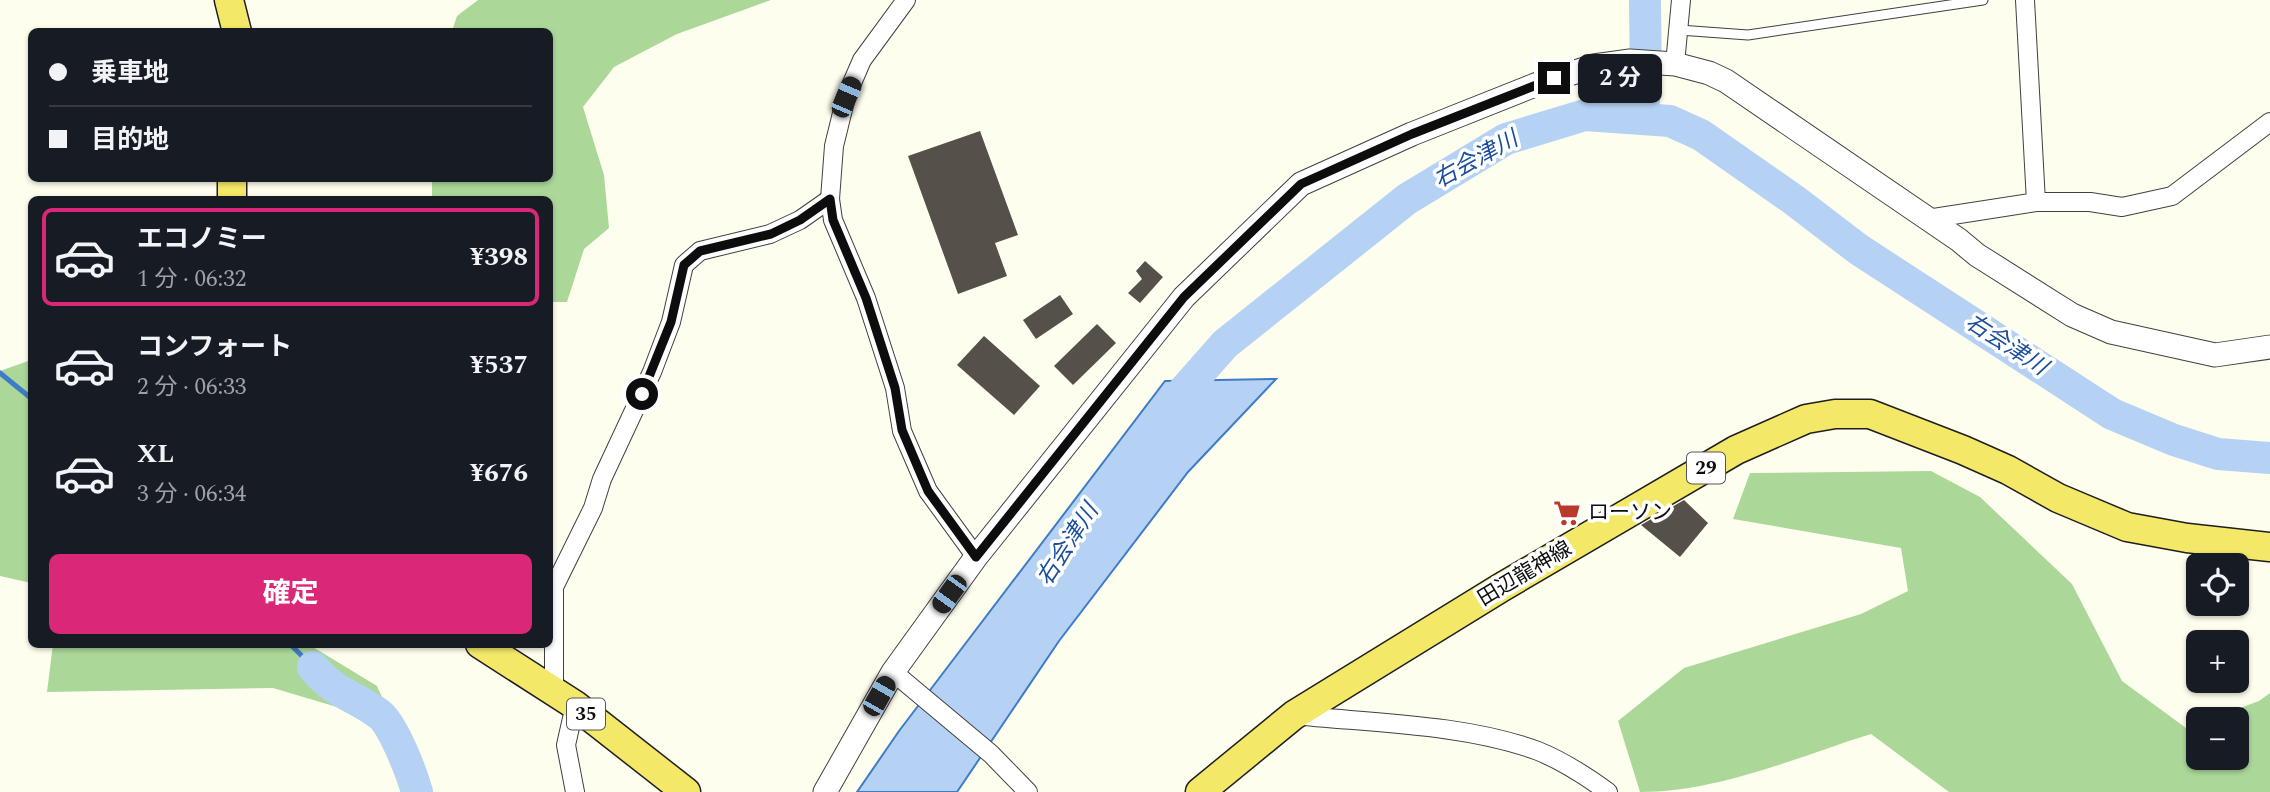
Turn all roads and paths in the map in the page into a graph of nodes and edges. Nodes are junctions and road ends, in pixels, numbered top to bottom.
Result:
1 (229, 0) edge
2 (906, 0) edge
3 (1681, 0) edge
4 (1983, 0) edge
5 (2025, 0) edge
6 (236, 28) edge
7 (1679, 30) junction
8 (1670, 64) junction
9 (2270, 122) edge
10 (830, 199) junction
11 (2036, 202) junction
12 (1927, 219) junction
13 (2270, 346) edge
14 (2270, 547) edge
15 (976, 557) junction
16 (486, 648) edge
17 (893, 672) junction
18 (564, 698) junction
19 (1294, 715) junction
20 (575, 792) edge
21 (686, 792) edge
22 (825, 792) edge
23 (1028, 792) edge
24 (1200, 792) edge
25 (1608, 792) edge

1 - 6 main road
2 - 10 street
3 - 7 street
4 - 7 lane
5 - 11 street
7 - 8 street
8 - 12 street
8 - 15 street
9 - 11 street
10 - 15 street
10 - 18 street
11 - 12 street
12 - 13 street
14 - 19 main road, 田辺龍神線 / 29
15 - 17 street
16 - 18 main road, 35
17 - 22 street
17 - 23 street
18 - 20 street
18 - 21 main road, 35
19 - 24 main road, 田辺龍神線 / 29
19 - 25 street

